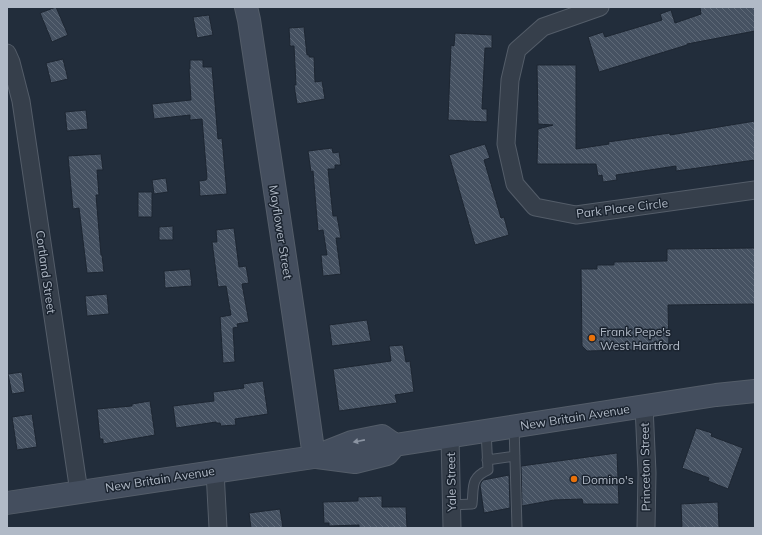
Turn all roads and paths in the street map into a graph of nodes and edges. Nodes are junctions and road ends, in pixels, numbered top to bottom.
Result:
1 (246, 7) edge
2 (600, 7) edge
3 (7, 53) edge
4 (755, 190) edge
5 (755, 391) edge
6 (644, 406) junction
7 (514, 426) junction
8 (486, 430) junction
9 (450, 436) junction
10 (515, 456) junction
11 (314, 457) junction
12 (487, 460) junction
13 (215, 471) junction
14 (79, 492) junction
15 (7, 503) edge
16 (451, 505) junction
17 (218, 528) edge
18 (452, 528) edge
19 (517, 528) edge
20 (646, 528) edge

1 - 11 main road, Mayflower Street
2 - 4 street, Park Place Circle
3 - 14 street, Cortland Street
5 - 6 main road, New Britain Avenue
6 - 7 main road, New Britain Avenue
6 - 20 street, Princeton Street
7 - 8 main road, New Britain Avenue
7 - 10 lane
8 - 9 main road, New Britain Avenue
8 - 12 lane
9 - 11 main road, New Britain Avenue
9 - 16 street, Yale Street
10 - 12 lane
10 - 19 lane
11 - 13 main road, New Britain Avenue
12 - 16 lane
13 - 14 main road, New Britain Avenue
13 - 17 street
14 - 15 main road, New Britain Avenue
16 - 18 street, Yale Street

